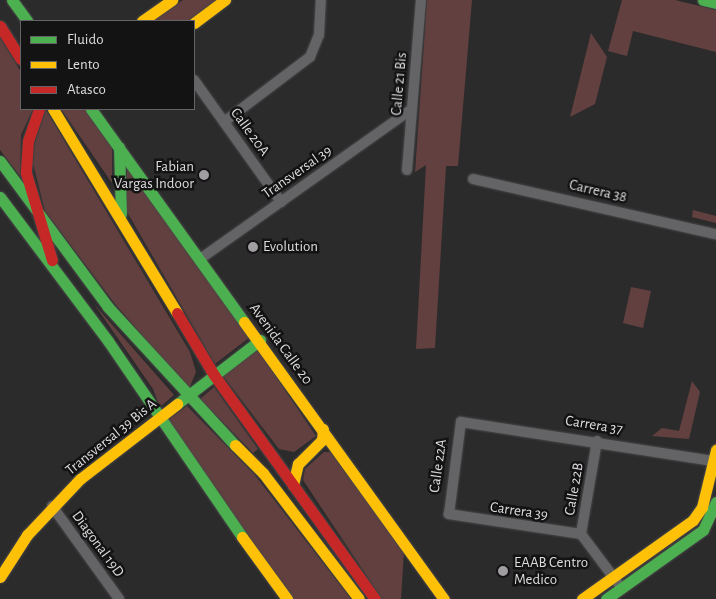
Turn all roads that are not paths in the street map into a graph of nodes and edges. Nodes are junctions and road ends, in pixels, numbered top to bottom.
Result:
1 (12, 0) edge
2 (172, 0) edge
3 (225, 0) edge
4 (321, 0) edge
5 (421, 0) edge
6 (702, 0) edge
7 (716, 3) edge
8 (25, 18) edge
9 (143, 20) edge
10 (195, 22) edge
11 (1, 27) edge
12 (20, 57) edge
13 (195, 81) edge
14 (412, 109) junction
15 (39, 110) edge
16 (54, 110) edge
17 (92, 110) edge
18 (224, 122) junction
19 (119, 147) junction
20 (0, 161) edge
21 (407, 170) dead end
22 (473, 179) dead end
23 (0, 197) edge
24 (281, 202) junction
25 (34, 208) junction
26 (124, 227) junction
27 (716, 234) edge
28 (200, 259) junction
29 (57, 272) junction
30 (108, 307) junction
31 (260, 340) junction
32 (214, 375) junction
33 (187, 396) junction
34 (150, 406) junction
35 (158, 418) junction
36 (467, 421) joint
37 (323, 429) junction
38 (597, 441) junction
39 (716, 450) edge
40 (714, 462) edge
41 (293, 485) junction
42 (716, 502) edge
43 (52, 506) junction
44 (454, 517) joint
45 (581, 534) junction
46 (0, 556) edge
47 (0, 577) edge
48 (613, 577) junction
49 (621, 588) junction
50 (119, 599) edge
51 (287, 599) edge
52 (359, 599) edge
53 (375, 599) edge
54 (444, 599) edge
55 (582, 599) edge
56 (606, 599) edge

1 - 8 main road
2 - 9 main road
3 - 10 main road
4 - 18 street
5 - 14 street, Calle 21 Bis
6 - 7 main road
8 - 11 main road
11 - 12 main road
13 - 18 street, Calle 20A
14 - 21 street, Calle 21 Bis
14 - 24 street, Transversal 39
15 - 25 main road
16 - 26 main road
17 - 19 main road, Avenida Calle 20
18 - 24 street, Calle 20A
19 - 26 main road
19 - 28 main road, Avenida Calle 20
20 - 25 main road
22 - 27 street, Carrera 38
23 - 29 main road
24 - 28 street, Transversal 39
25 - 29 main road
25 - 30 main road
26 - 32 main road
28 - 31 main road, Avenida Calle 20
29 - 30 main road
29 - 34 main road
30 - 33 main road
31 - 32 main road, Transversal 39 Bis A
31 - 37 main road, Avenida Calle 20
32 - 33 main road, Transversal 39 Bis A
32 - 41 main road
33 - 35 main road, Transversal 39 Bis A
33 - 52 main road
34 - 35 main road
34 - 46 main road, Transversal 39 Bis A
35 - 43 main road, Transversal 39 Bis A
35 - 51 main road
36 - 38 street, Carrera 37
36 - 44 street, Calle 22A
37 - 41 main road
37 - 54 main road, Avenida Calle 20
38 - 40 street, Carrera 37
38 - 45 street, Calle 22B
39 - 40 main road
40 - 48 main road
41 - 53 main road
42 - 49 main road
43 - 47 main road, Transversal 39 Bis A
43 - 50 street, Diagonal 19D
44 - 45 street, Carrera 39
45 - 48 street, Calle 22B
48 - 49 street, Calle 22B
48 - 55 main road
49 - 56 main road

